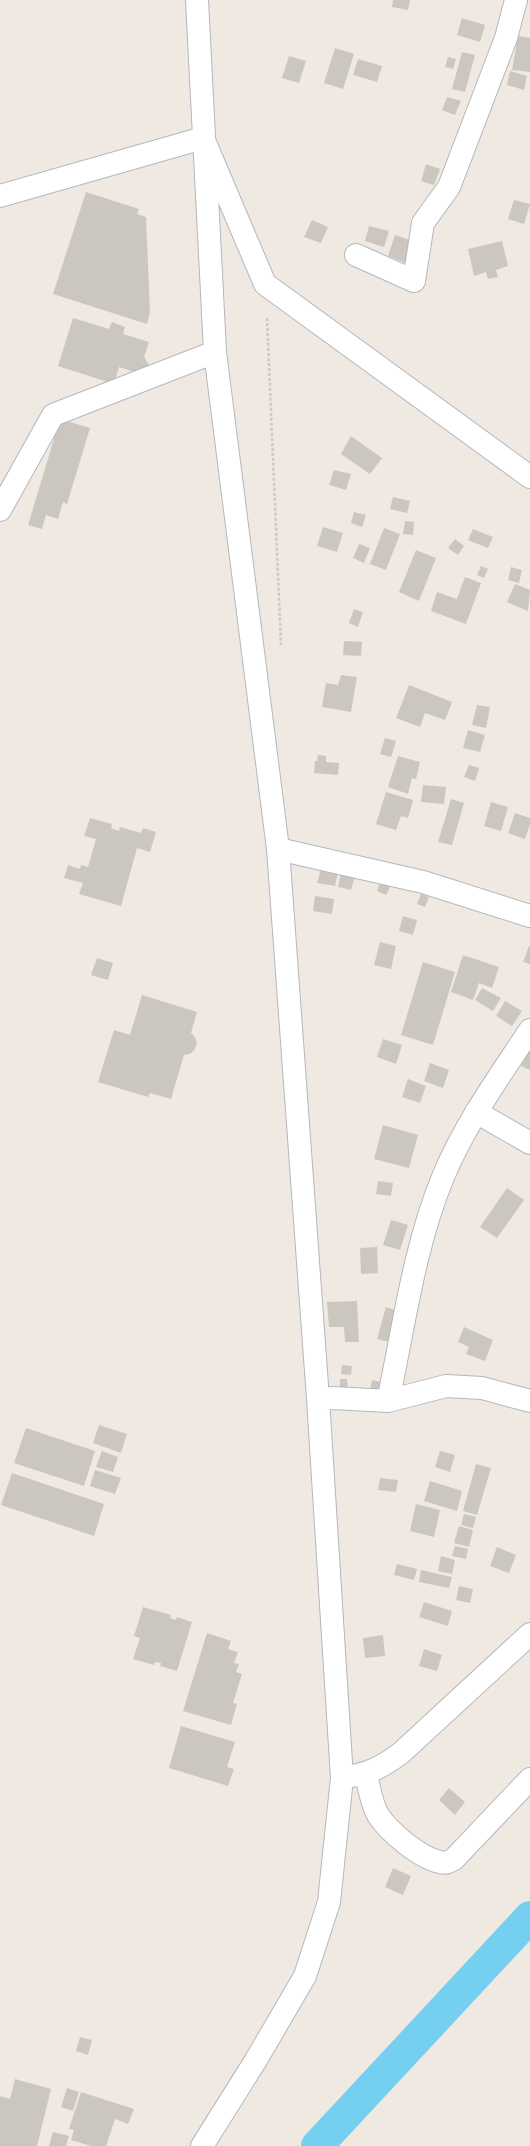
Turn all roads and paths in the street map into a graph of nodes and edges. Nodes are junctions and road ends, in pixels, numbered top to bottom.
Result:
1 (197, 0) edge
2 (516, 0) edge
3 (203, 138) junction
4 (0, 196) edge
5 (356, 255) dead end
6 (215, 352) junction
7 (530, 477) edge
8 (0, 510) edge
9 (278, 849) junction
10 (530, 916) edge
11 (530, 1030) edge
12 (476, 1112) junction
13 (530, 1143) edge
14 (318, 1400) junction
15 (530, 1400) edge
16 (388, 1401) junction
17 (530, 1634) edge
18 (366, 1774) junction
19 (342, 1778) junction
20 (530, 1779) edge
21 (202, 2146) edge

1 - 3 street
2 - 5 street
3 - 4 street
3 - 6 street
3 - 7 street
6 - 8 street
6 - 9 street
9 - 10 street
9 - 14 street
11 - 12 street
12 - 13 street
12 - 16 street
14 - 16 street
14 - 19 street
15 - 16 street
17 - 18 street
18 - 19 street
18 - 20 street
19 - 21 street

